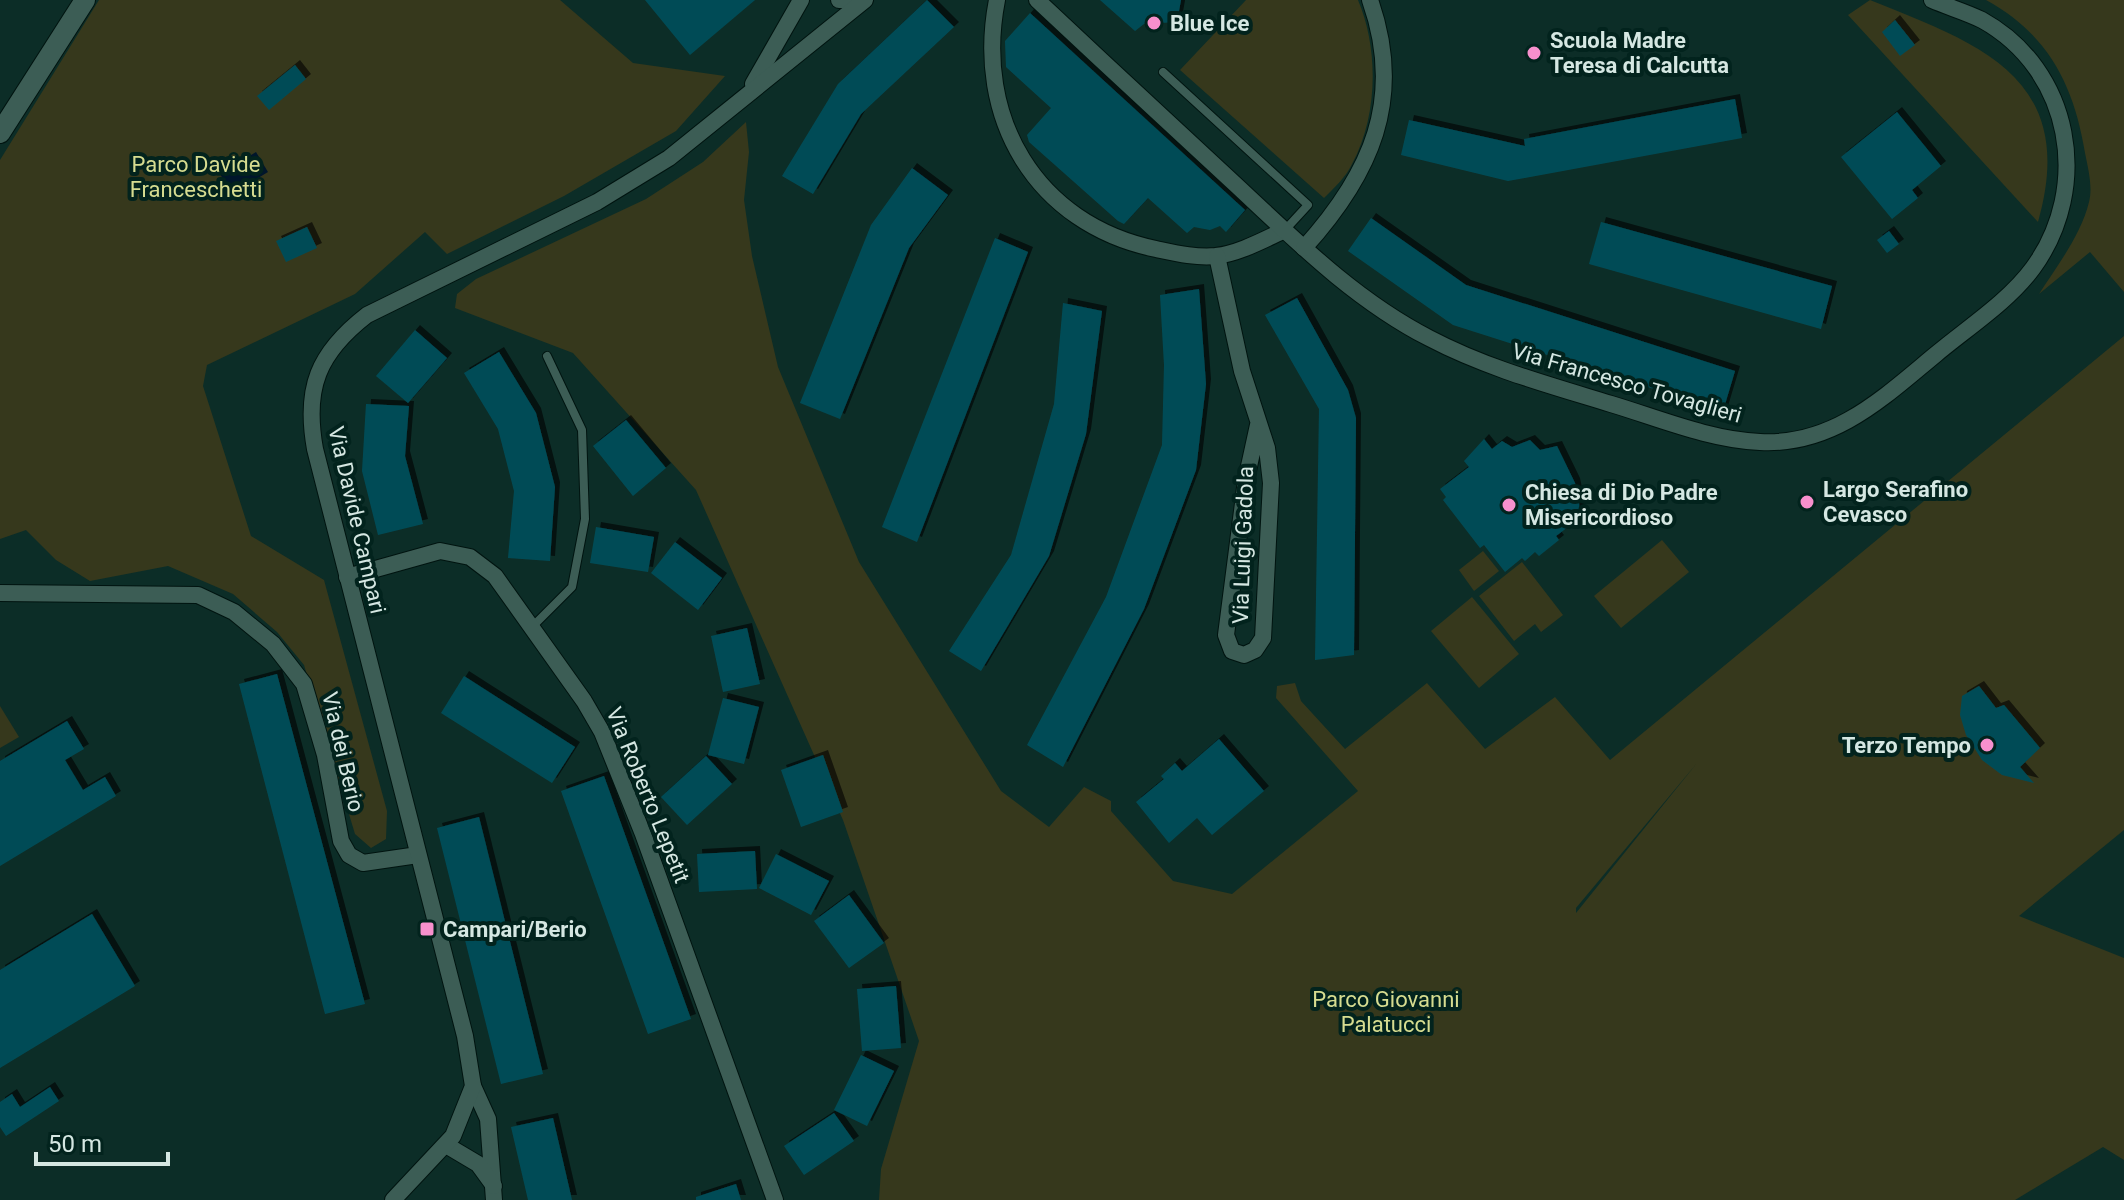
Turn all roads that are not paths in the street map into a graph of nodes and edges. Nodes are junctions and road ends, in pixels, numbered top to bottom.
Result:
1 (85, 0) edge
2 (801, 0) edge
3 (839, 0) edge
4 (858, 0) edge
5 (865, 0) edge
6 (997, 0) edge
7 (1037, 0) edge
8 (1370, 0) edge
9 (1932, 0) edge
10 (1163, 72) dead end
11 (746, 96) junction
12 (0, 133) edge
13 (1285, 230) junction
14 (1304, 248) junction
15 (1217, 256) junction
16 (547, 356) dead end
17 (1258, 425) junction
18 (347, 577) junction
19 (0, 593) edge
20 (532, 627) junction
21 (418, 855) junction
22 (473, 1086) junction
23 (446, 1145) junction
24 (494, 1193) edge
25 (393, 1200) edge
26 (775, 1200) edge

1 - 12 street
2 - 11 street
3 - 4 street
5 - 11 street, Via Davide Campari
6 - 15 street
7 - 13 street, Via Francesco Tovaglieri
8 - 14 street
9 - 14 street, Via Francesco Tovaglieri
10 - 13 lane
11 - 18 street, Via Davide Campari
13 - 14 street, Via Francesco Tovaglieri
13 - 15 street
15 - 17 street, Via Luigi Gadola
16 - 20 lane
17 - 17 street, Via Luigi Gadola
18 - 20 street, Via Roberto Lepetit
18 - 21 street, Via Davide Campari
19 - 21 street, Via dei Berio
20 - 26 street, Via Roberto Lepetit
21 - 22 street, Via Davide Campari
22 - 23 street
22 - 24 street, Via Davide Campari
23 - 24 street, Via Davide Campari
23 - 25 street

